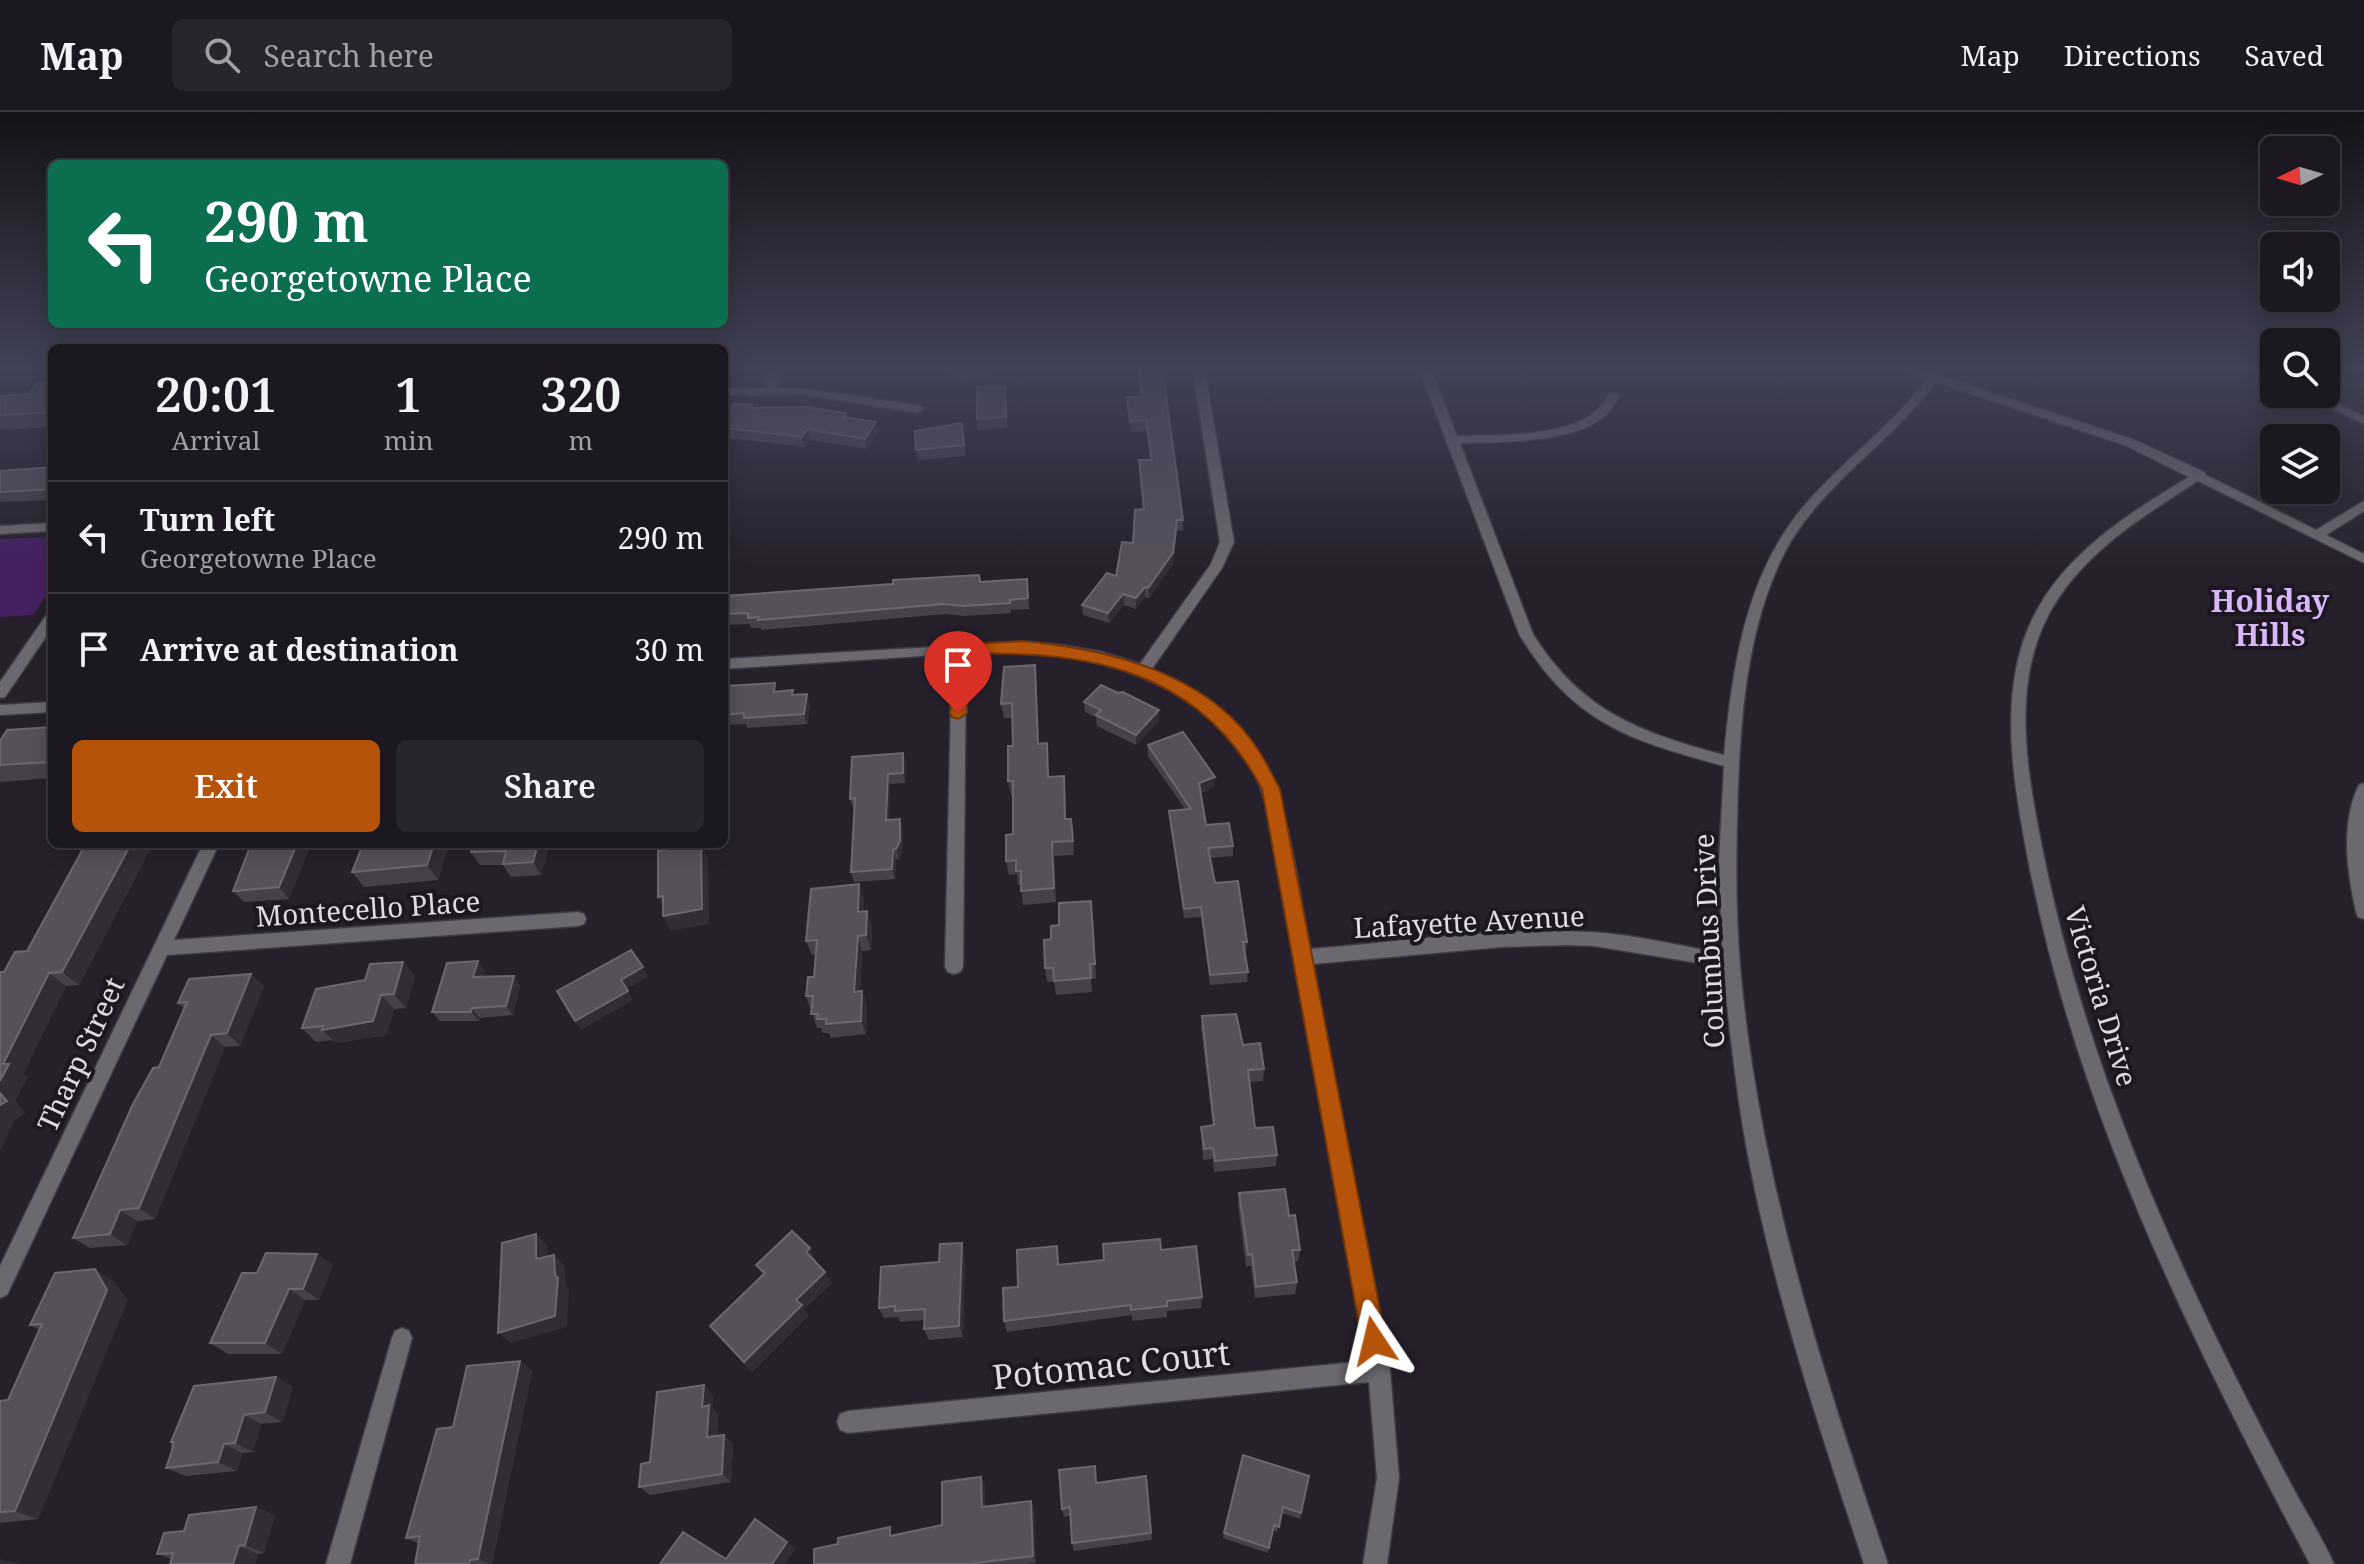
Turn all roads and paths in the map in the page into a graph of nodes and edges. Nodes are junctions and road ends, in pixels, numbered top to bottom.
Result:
1 (1209, 434) edge
2 (1450, 434) edge
3 (1536, 434) edge
4 (1885, 434) edge
5 (2108, 434) edge
6 (1452, 440) junction
7 (2200, 475) junction
8 (2364, 505) edge
9 (48, 527) edge
10 (0, 530) edge
11 (2318, 534) junction
12 (2364, 559) edge
13 (48, 623) edge
14 (959, 649) junction
15 (728, 664) edge
16 (1144, 670) junction
17 (0, 693) edge
18 (48, 707) edge
19 (0, 710) edge
20 (1732, 763) junction
21 (2364, 789) edge
22 (209, 848) edge
23 (2364, 912) edge
24 (578, 919) dead end
25 (162, 948) junction
26 (1306, 957) junction
27 (1729, 961) junction
28 (954, 967) dead end
29 (0, 1288) edge
30 (402, 1338) dead end
31 (1379, 1370) junction
32 (848, 1422) dead end
33 (338, 1564) edge
34 (1375, 1564) edge
35 (1876, 1564) edge
36 (2322, 1564) edge

1 - 16 street
2 - 6 street
3 - 6 street
4 - 20 street, Columbus Drive
5 - 7 street
6 - 20 street
7 - 11 street
7 - 36 street, Victoria Drive
8 - 11 street
9 - 10 street
11 - 12 street
13 - 17 street
14 - 15 street
14 - 16 street
14 - 28 street
16 - 26 street
18 - 19 street
20 - 27 street, Columbus Drive
21 - 23 street
22 - 25 street, Tharp Street
24 - 25 street, Montecello Place
25 - 29 street, Tharp Street
26 - 27 street, Lafayette Avenue
26 - 31 street
27 - 35 street, Columbus Drive
30 - 33 street
31 - 32 street, Potomac Court
31 - 34 street

